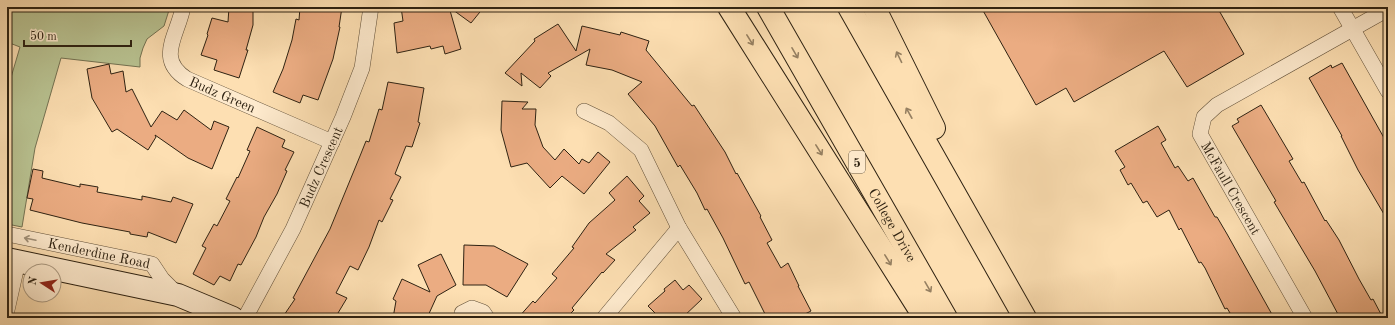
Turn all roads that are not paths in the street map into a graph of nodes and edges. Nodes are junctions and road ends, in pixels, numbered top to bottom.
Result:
1 (183, 7) edge
2 (371, 7) edge
3 (729, 7) edge
4 (768, 7) edge
5 (849, 7) edge
6 (874, 7) edge
7 (1340, 7) edge
8 (1388, 9) edge
9 (1353, 29) junction
10 (1388, 92) edge
11 (584, 110) dead end
12 (332, 142) junction
13 (679, 228) junction
14 (7, 234) edge
15 (13, 260) edge
16 (178, 295) junction
17 (7, 310) edge
18 (233, 318) edge
19 (245, 318) edge
20 (461, 318) edge
21 (487, 318) edge
22 (604, 318) edge
23 (734, 318) edge
24 (925, 318) edge
25 (946, 318) edge
26 (1026, 318) edge
27 (1305, 318) edge

1 - 12 street, Budz Green
2 - 12 street, Budz Crescent
3 -> 24 highway
4 -> 25 highway, College Drive / 5
26 -> 5 highway
26 -> 6 highway
7 - 9 street
8 - 9 street, McFaull Crescent
9 - 10 street
9 - 27 street, McFaull Crescent
11 - 13 street
12 - 19 street, Budz Crescent
13 - 22 street
13 - 23 street
16 -> 14 street, Kenderdine Road
15 - 16 street, Kenderdine Road
15 - 17 street
16 - 18 street, Kenderdine Road
20 - 21 street

